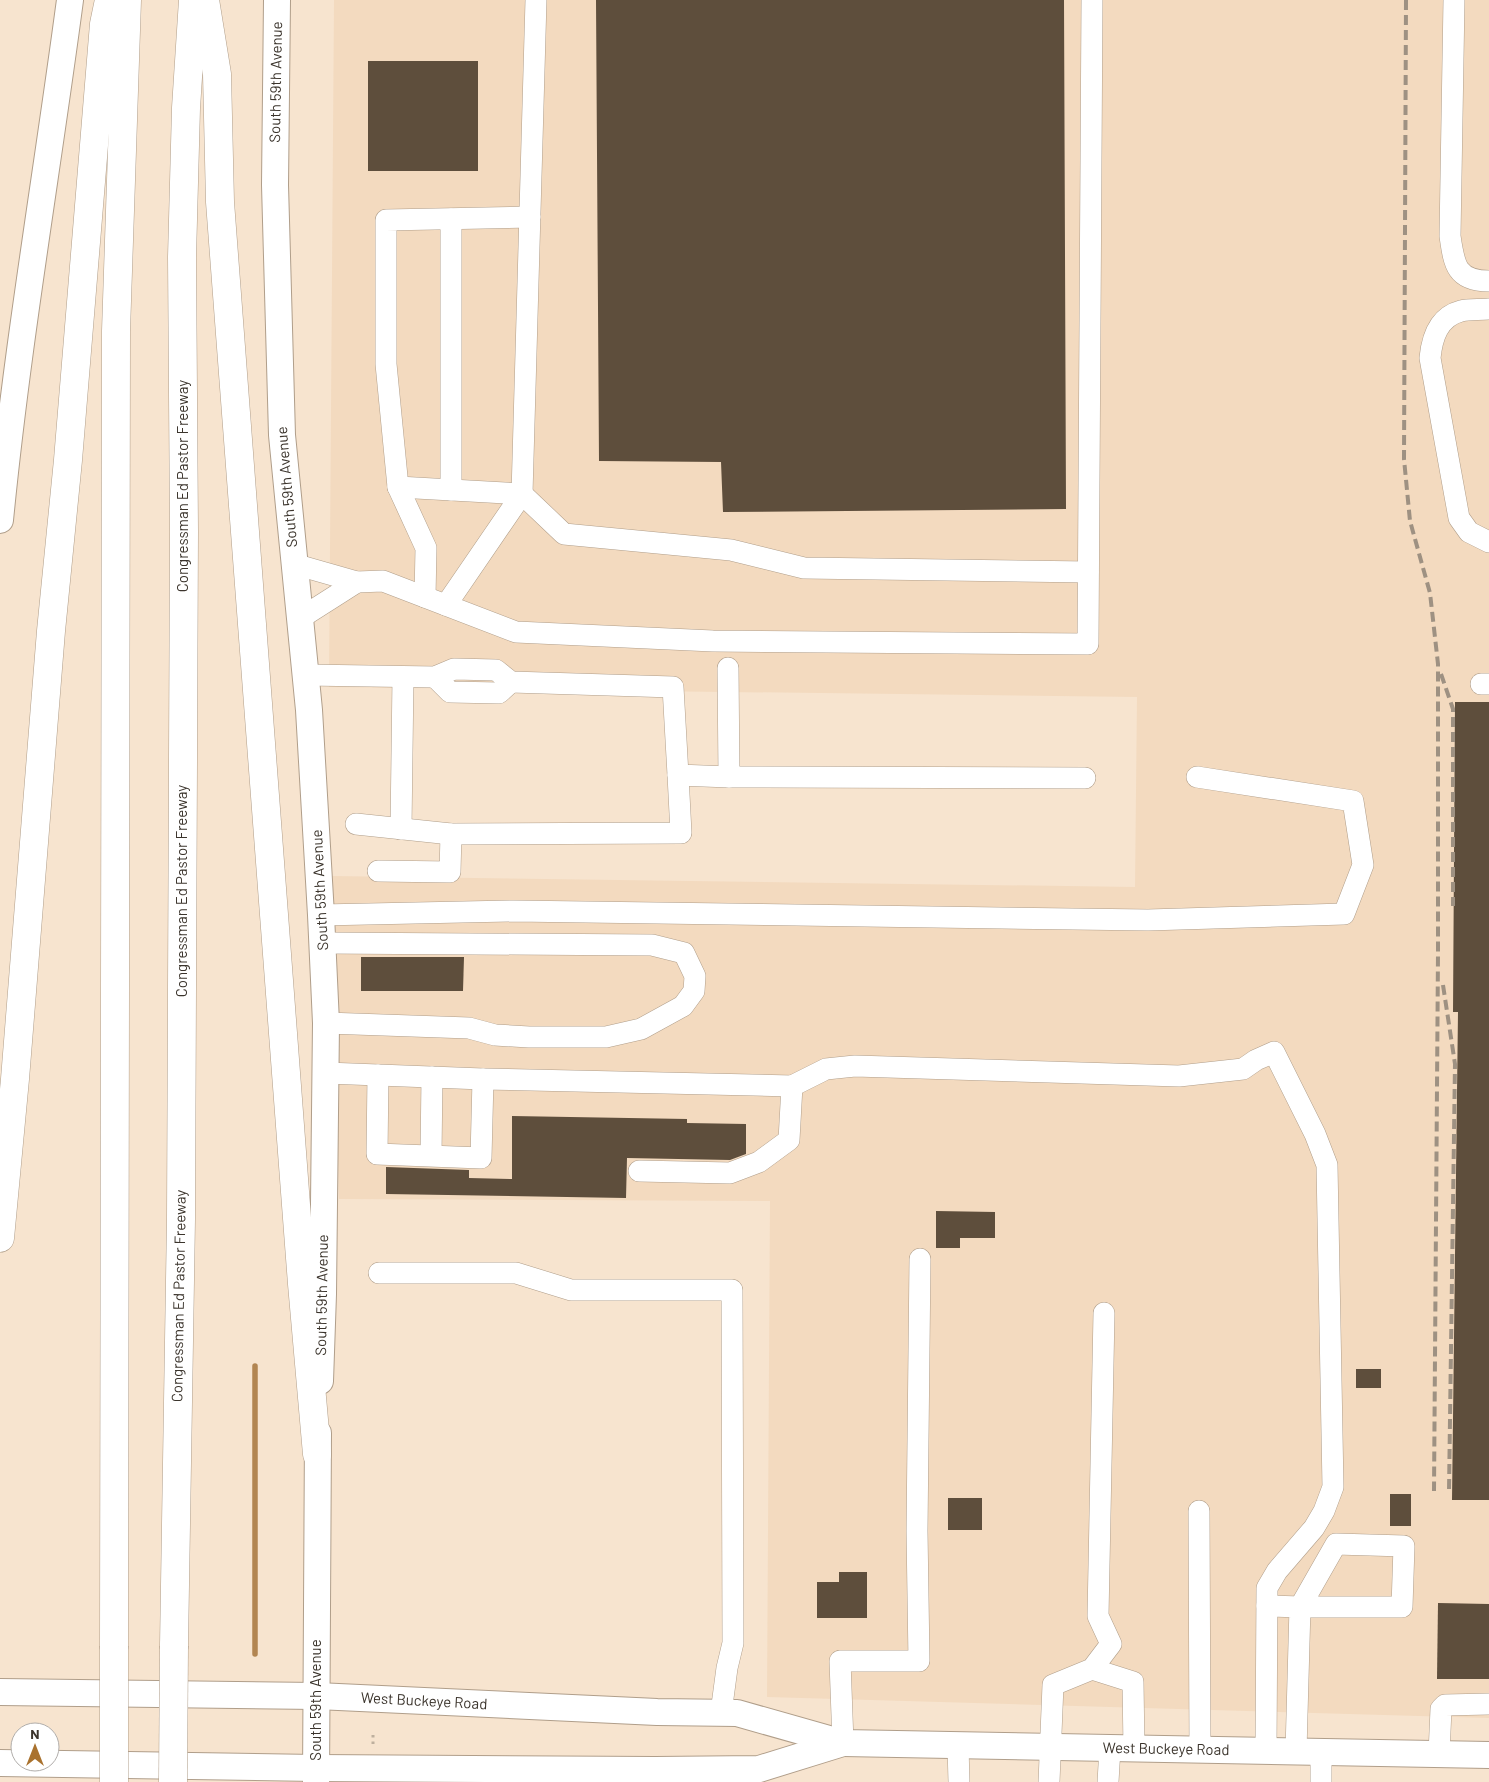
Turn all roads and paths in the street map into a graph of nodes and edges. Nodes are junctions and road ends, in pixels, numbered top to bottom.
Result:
1 (70, 0) edge
2 (109, 0) edge
3 (127, 0) edge
4 (193, 0) edge
5 (206, 0) edge
6 (277, 0) edge
7 (536, 0) edge
8 (1092, 0) edge
9 (1454, 0) edge
10 (530, 217) junction
11 (451, 219) junction
12 (1489, 281) edge
13 (1489, 309) edge
14 (398, 487) junction
15 (452, 490) junction
16 (522, 494) junction
17 (0, 520) edge
18 (1489, 542) edge
19 (294, 564) junction
20 (1088, 572) junction
21 (357, 582) junction
22 (425, 597) junction
23 (446, 605) junction
24 (299, 619) junction
25 (728, 668) dead end
26 (305, 675) junction
27 (403, 677) junction
28 (678, 774) junction
29 (729, 777) junction
30 (1198, 777) dead end
31 (1085, 778) dead end
32 (356, 824) dead end
33 (401, 829) junction
34 (451, 834) junction
35 (378, 872) dead end
36 (321, 915) junction
37 (323, 942) junction
38 (326, 1023) junction
39 (326, 1073) junction
40 (378, 1075) junction
41 (432, 1077) junction
42 (483, 1079) junction
43 (792, 1086) junction
44 (431, 1155) junction
45 (639, 1171) dead end
46 (0, 1238) edge
47 (920, 1258) dead end
48 (379, 1273) dead end
49 (1104, 1312) dead end
50 (317, 1454) junction
51 (1199, 1511) dead end
52 (1267, 1606) junction
53 (1300, 1607) junction
54 (1092, 1668) junction
55 (0, 1692) edge
56 (317, 1696) junction
57 (1489, 1704) edge
58 (721, 1713) junction
59 (843, 1743) junction
60 (958, 1746) junction
61 (1049, 1747) junction
62 (1122, 1748) junction
63 (1200, 1750) junction
64 (1266, 1751) junction
65 (1296, 1752) junction
66 (1321, 1752) junction
67 (1439, 1754) junction
68 (1489, 1755) edge
69 (0, 1763) edge
70 (316, 1775) edge
71 (114, 1782) edge
72 (174, 1782) edge
73 (959, 1782) edge
74 (1049, 1782) edge
75 (1108, 1782) edge
76 (1321, 1782) edge

1 - 17 main road
2 - 46 highway
3 - 71 highway, bridge
4 - 72 highway, Congressman Ed Pastor Freeway, bridge
5 - 50 highway
6 - 19 main road, South 59th Avenue
7 - 10 lane
8 - 20 lane
9 - 12 lane
10 - 11 lane
10 - 16 lane
11 - 14 lane
11 - 15 lane
13 - 18 lane
14 - 15 lane
14 - 22 lane
15 - 16 lane
16 - 20 lane
16 - 23 lane
19 - 21 lane
19 - 24 main road, South 59th Avenue
20 - 23 lane
21 - 22 lane
21 - 24 lane
22 - 23 lane
24 - 26 main road, South 59th Avenue
25 - 29 lane
26 - 27 lane
26 - 36 main road, South 59th Avenue
27 - 28 lane
27 - 33 lane
28 - 29 lane
28 - 34 lane
29 - 31 lane
30 - 36 lane
32 - 33 lane
33 - 34 lane
34 - 35 lane
36 - 37 main road, South 59th Avenue
37 - 38 main road, South 59th Avenue
37 - 38 lane
38 - 39 main road, South 59th Avenue
39 - 40 lane
39 - 50 main road, South 59th Avenue
40 - 41 lane
40 - 44 lane
41 - 42 lane
41 - 44 lane
42 - 43 lane
42 - 44 lane
43 - 45 lane
43 - 52 lane
47 - 59 lane
48 - 58 lane
49 - 54 lane
50 - 56 main road, South 59th Avenue
51 - 63 lane
52 - 53 lane
52 - 64 lane
53 - 53 lane
53 - 65 lane
54 - 61 lane
54 - 62 lane
55 - 56 main road, West Buckeye Road
56 - 58 main road, West Buckeye Road
56 - 70 main road, South 59th Avenue
57 - 67 lane
58 - 59 main road, West Buckeye Road
59 - 60 main road, West Buckeye Road
59 - 70 main road, West Buckeye Road
60 - 61 main road, West Buckeye Road
60 - 73 lane
61 - 62 main road, West Buckeye Road
61 - 74 lane
62 - 63 main road, West Buckeye Road
62 - 75 lane
63 - 64 main road, West Buckeye Road
64 - 65 main road, West Buckeye Road
65 - 66 main road, West Buckeye Road
66 - 67 main road, West Buckeye Road
66 - 76 lane
67 - 68 main road, West Buckeye Road
69 - 70 main road, West Buckeye Road

